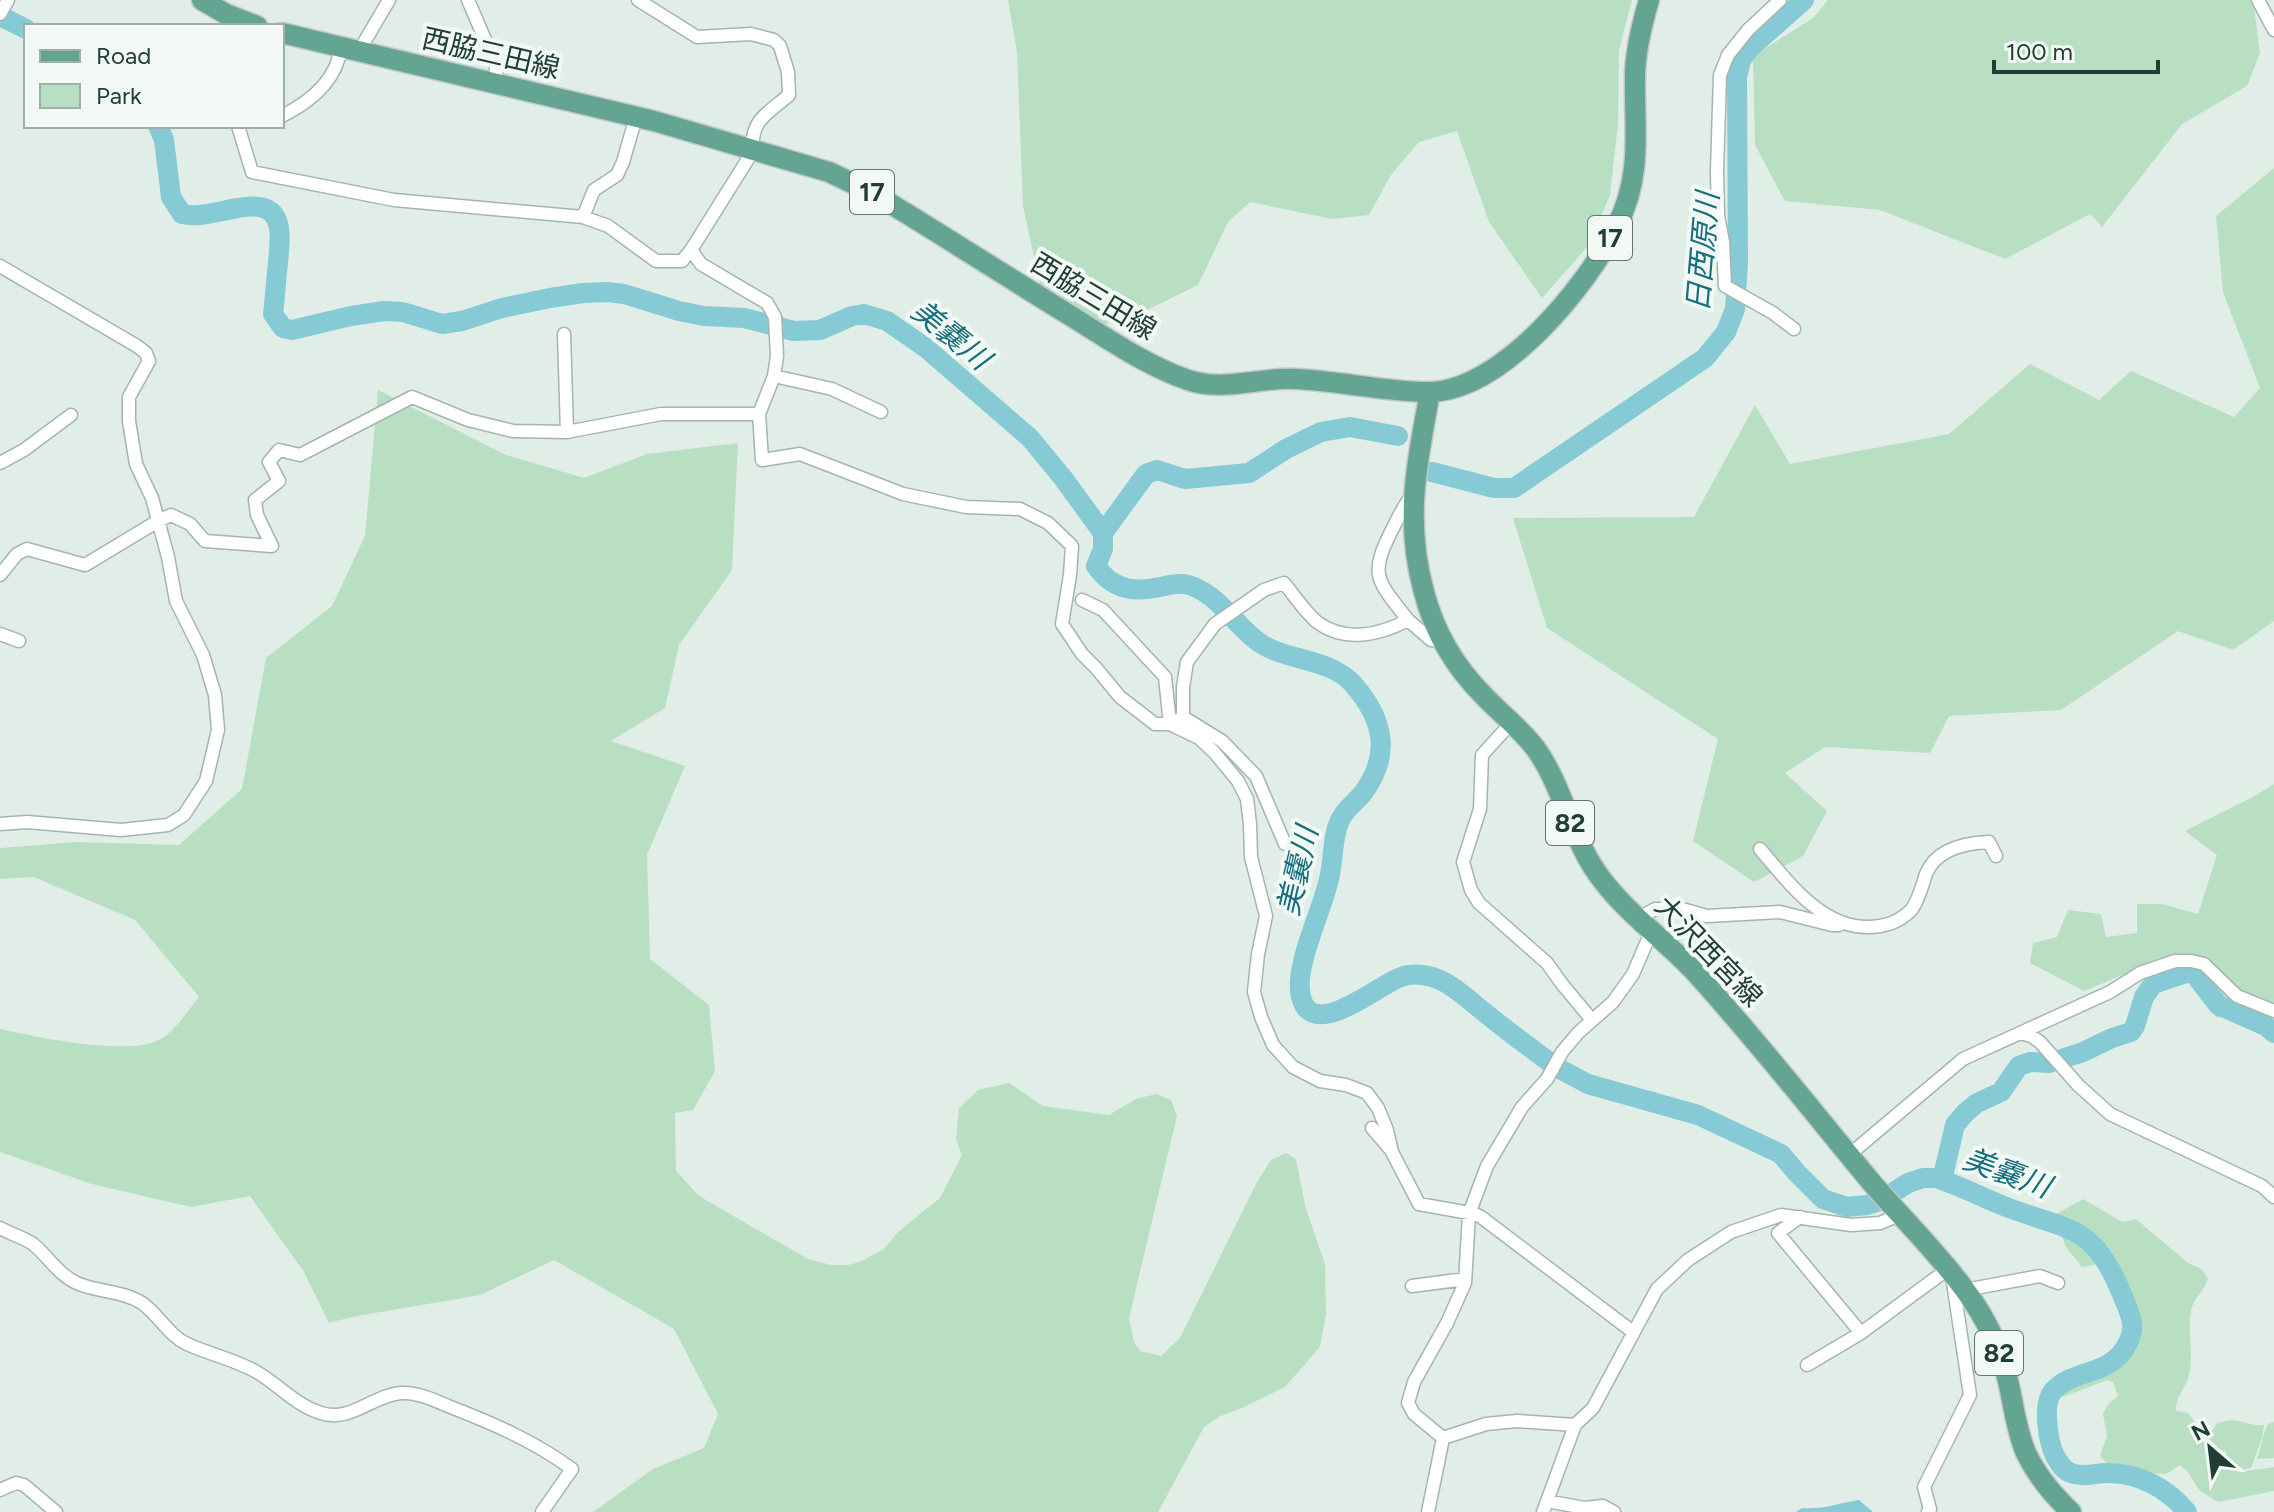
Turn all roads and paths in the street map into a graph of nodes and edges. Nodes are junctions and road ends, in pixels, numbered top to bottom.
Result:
1 (8, 0) edge
2 (202, 0) edge
3 (389, 0) edge
4 (468, 0) edge
5 (638, 0) edge
6 (1649, 0) edge
7 (1780, 0) edge
8 (2258, 0) edge
9 (0, 14) edge
10 (252, 24) edge
11 (2274, 30) edge
12 (284, 33) edge
13 (350, 49) junction
14 (496, 83) junction
15 (284, 115) edge
16 (636, 117) junction
17 (239, 128) edge
18 (753, 151) junction
19 (583, 217) junction
20 (691, 250) junction
21 (0, 266) edge
22 (1794, 329) dead end
23 (564, 334) dead end
24 (774, 376) junction
25 (1430, 392) junction
26 (881, 412) dead end
27 (759, 414) junction
28 (71, 415) dead end
29 (567, 432) junction
30 (0, 463) edge
31 (1413, 495) junction
32 (158, 521) junction
33 (0, 575) edge
34 (1082, 600) dead end
35 (1408, 620) junction
36 (0, 634) edge
37 (19, 641) dead end
38 (1442, 641) junction
39 (1183, 717) junction
40 (1512, 722) junction
41 (1170, 724) junction
42 (0, 824) edge
43 (1285, 844) dead end
44 (1760, 849) dead end
45 (1996, 856) dead end
46 (1841, 922) junction
47 (1645, 924) junction
48 (2274, 1011) edge
49 (1592, 1020) junction
50 (2020, 1033) junction
51 (1372, 1128) dead end
52 (1392, 1152) junction
53 (1849, 1155) junction
54 (2274, 1197) edge
55 (1897, 1212) junction
56 (1469, 1214) junction
57 (1800, 1217) junction
58 (0, 1228) edge
59 (1955, 1278) junction
60 (1465, 1279) junction
61 (2058, 1283) dead end
62 (1412, 1286) dead end
63 (1633, 1332) junction
64 (1861, 1333) junction
65 (1807, 1365) dead end
66 (1575, 1425) junction
67 (1443, 1438) junction
68 (0, 1490) edge
69 (1545, 1506) edge
70 (56, 1512) edge
71 (542, 1512) edge
72 (1428, 1512) edge
73 (1614, 1512) edge
74 (1928, 1512) edge
75 (2071, 1512) edge

1 - 9 street
2 - 10 main road
3 - 13 street
4 - 14 street
5 - 18 street
6 - 25 main road, 西脇三田線 / 17
7 - 22 street
8 - 11 street
12 - 13 main road, 西脇三田線 / 17
13 - 14 main road, 西脇三田線 / 17
13 - 15 street
14 - 16 main road, 西脇三田線 / 17
16 - 18 main road, 西脇三田線 / 17
16 - 19 street
17 - 19 street
18 - 20 street
18 - 25 main road, 西脇三田線 / 17
19 - 20 street
20 - 24 street
21 - 32 street
23 - 29 street
24 - 26 street
24 - 27 street
25 - 31 main road, 大沢西宮線 / 82
27 - 29 street
27 - 41 street
28 - 30 street
29 - 32 street
31 - 35 street
31 - 38 main road, 大沢西宮線 / 82
32 - 33 street
32 - 42 street
34 - 41 street
35 - 38 street
35 - 39 street
36 - 37 street
38 - 40 main road, 大沢西宮線 / 82
39 - 41 street
39 - 43 street
40 - 47 main road, 大沢西宮線 / 82
40 - 49 street
41 - 52 street
44 - 46 street
45 - 46 street
46 - 47 street
47 - 49 street
47 - 53 main road, 大沢西宮線 / 82
48 - 50 street
49 - 56 street
50 - 53 street
50 - 54 street
51 - 52 street
52 - 56 street
53 - 55 main road, 大沢西宮線 / 82
55 - 57 street
55 - 59 main road, 大沢西宮線 / 82
56 - 60 street
56 - 63 street
57 - 63 street
57 - 64 street
58 - 71 street
59 - 61 street
59 - 64 street
59 - 74 street
59 - 75 main road, 大沢西宮線 / 82
60 - 62 street
60 - 67 street
63 - 66 street
64 - 65 street
66 - 67 street
66 - 69 street
67 - 72 street
68 - 70 street
69 - 73 street

